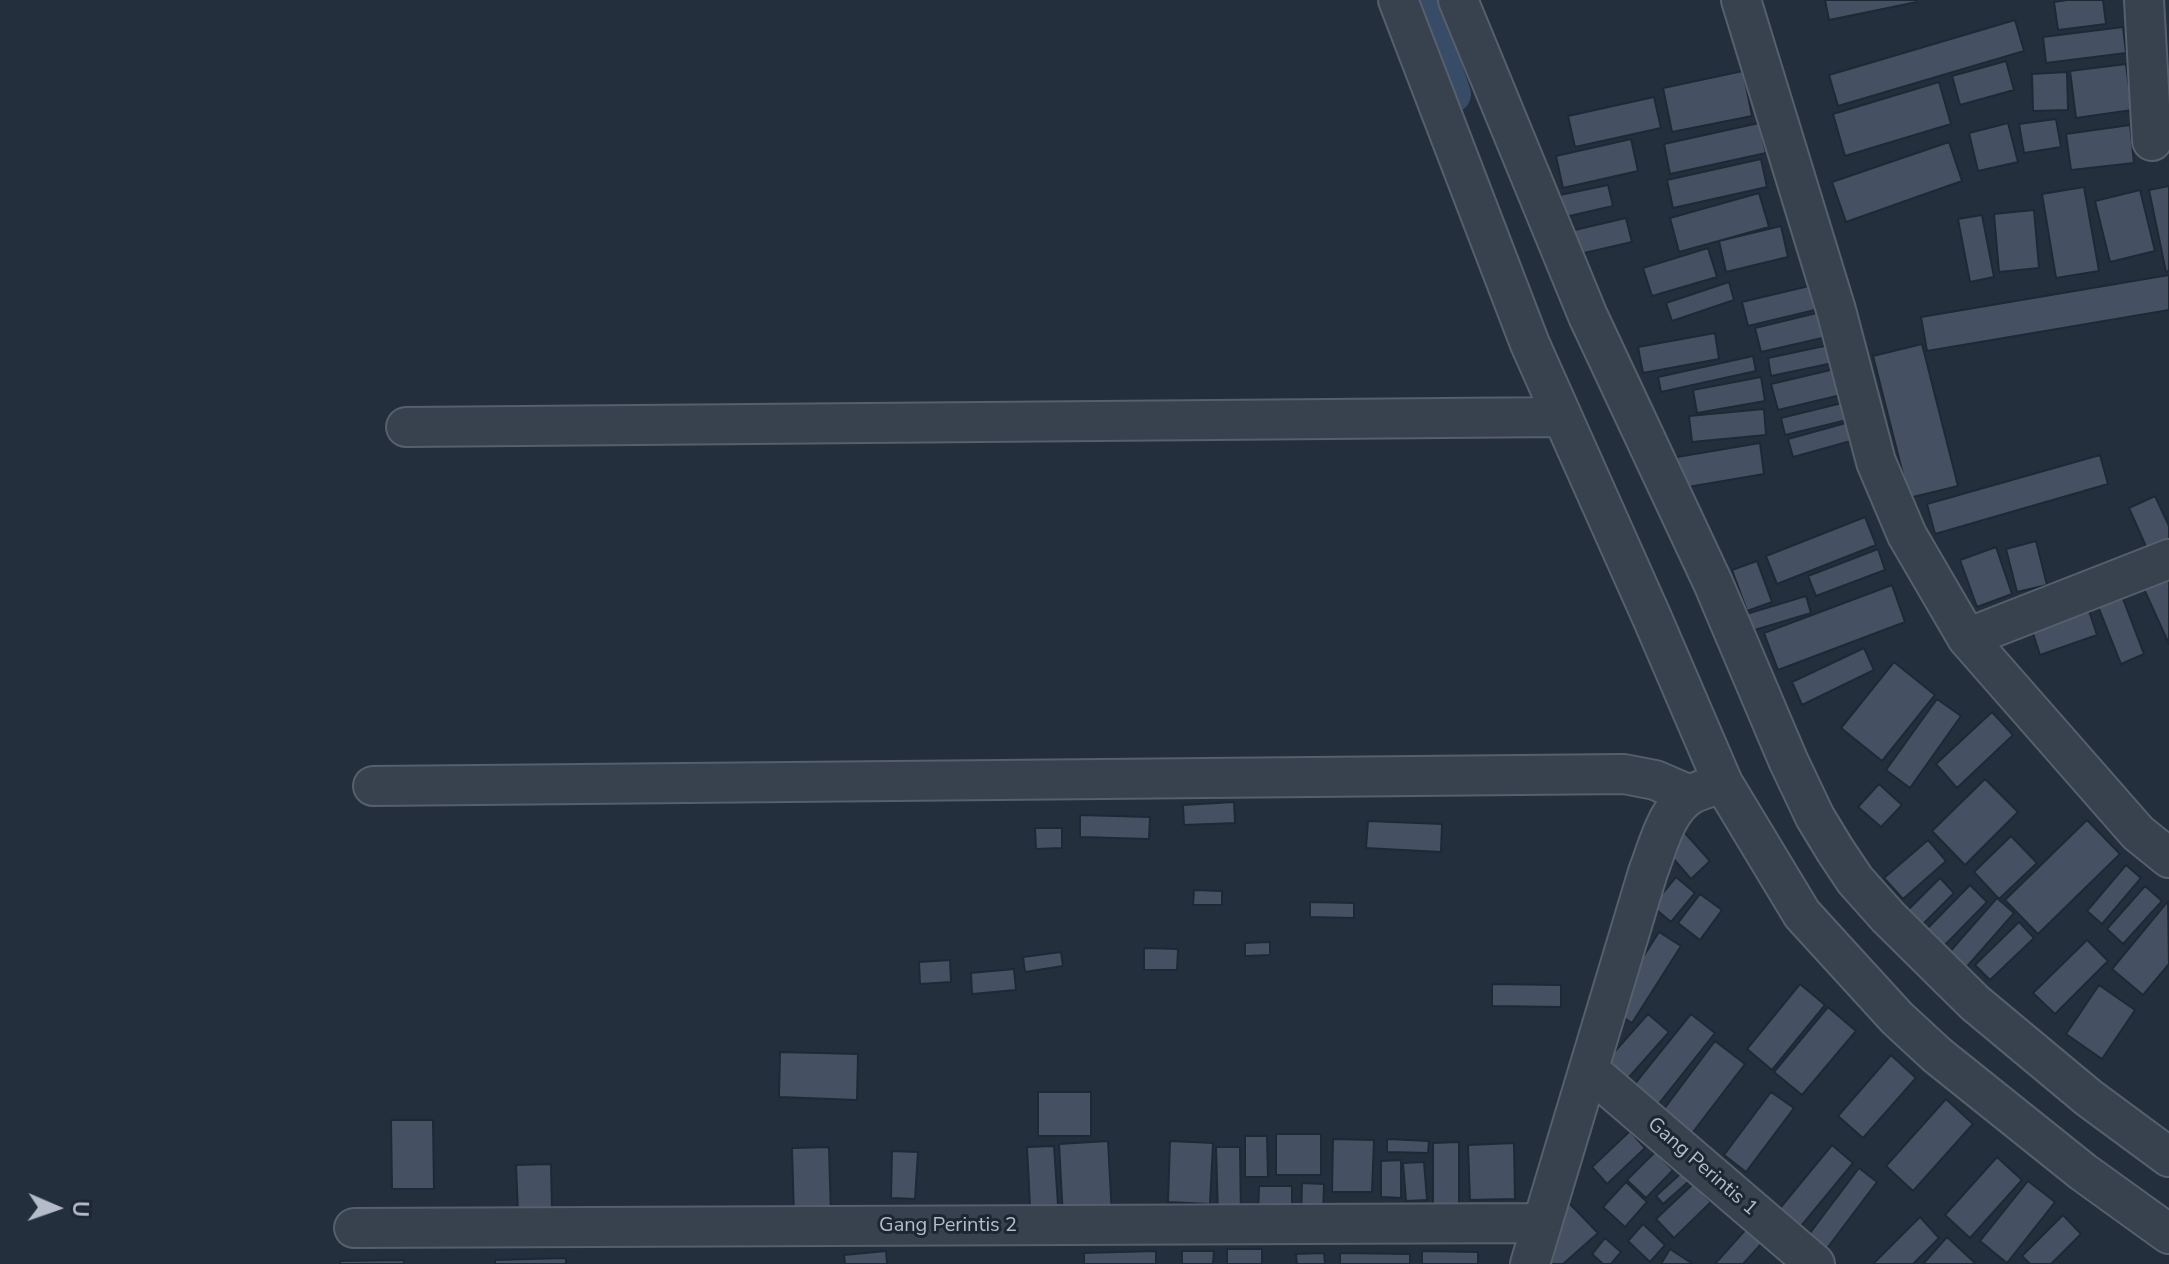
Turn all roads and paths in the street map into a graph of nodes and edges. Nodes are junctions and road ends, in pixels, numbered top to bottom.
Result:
1 (1398, 0) edge
2 (1458, 0) edge
3 (1741, 0) edge
4 (2144, 0) edge
5 (2152, 141) dead end
6 (1560, 417) junction
7 (406, 427) dead end
8 (2169, 559) edge
9 (1967, 638) junction
10 (373, 786) dead end
11 (1706, 789) junction
12 (2154, 825) edge
13 (2169, 858) edge
14 (1589, 1070) junction
15 (2169, 1157) edge
16 (1542, 1223) junction
17 (354, 1228) dead end
18 (2169, 1234) edge
19 (1530, 1264) edge
20 (1815, 1264) edge

1 - 6 street
2 - 15 street
3 - 9 street
4 - 5 street
6 - 7 street
6 - 11 street
8 - 9 street
9 - 12 street
10 - 11 street
11 - 14 street
11 - 18 street
12 - 13 street
14 - 16 street
14 - 20 street, Gang Perintis 1
16 - 17 street, Gang Perintis 2
16 - 19 street

